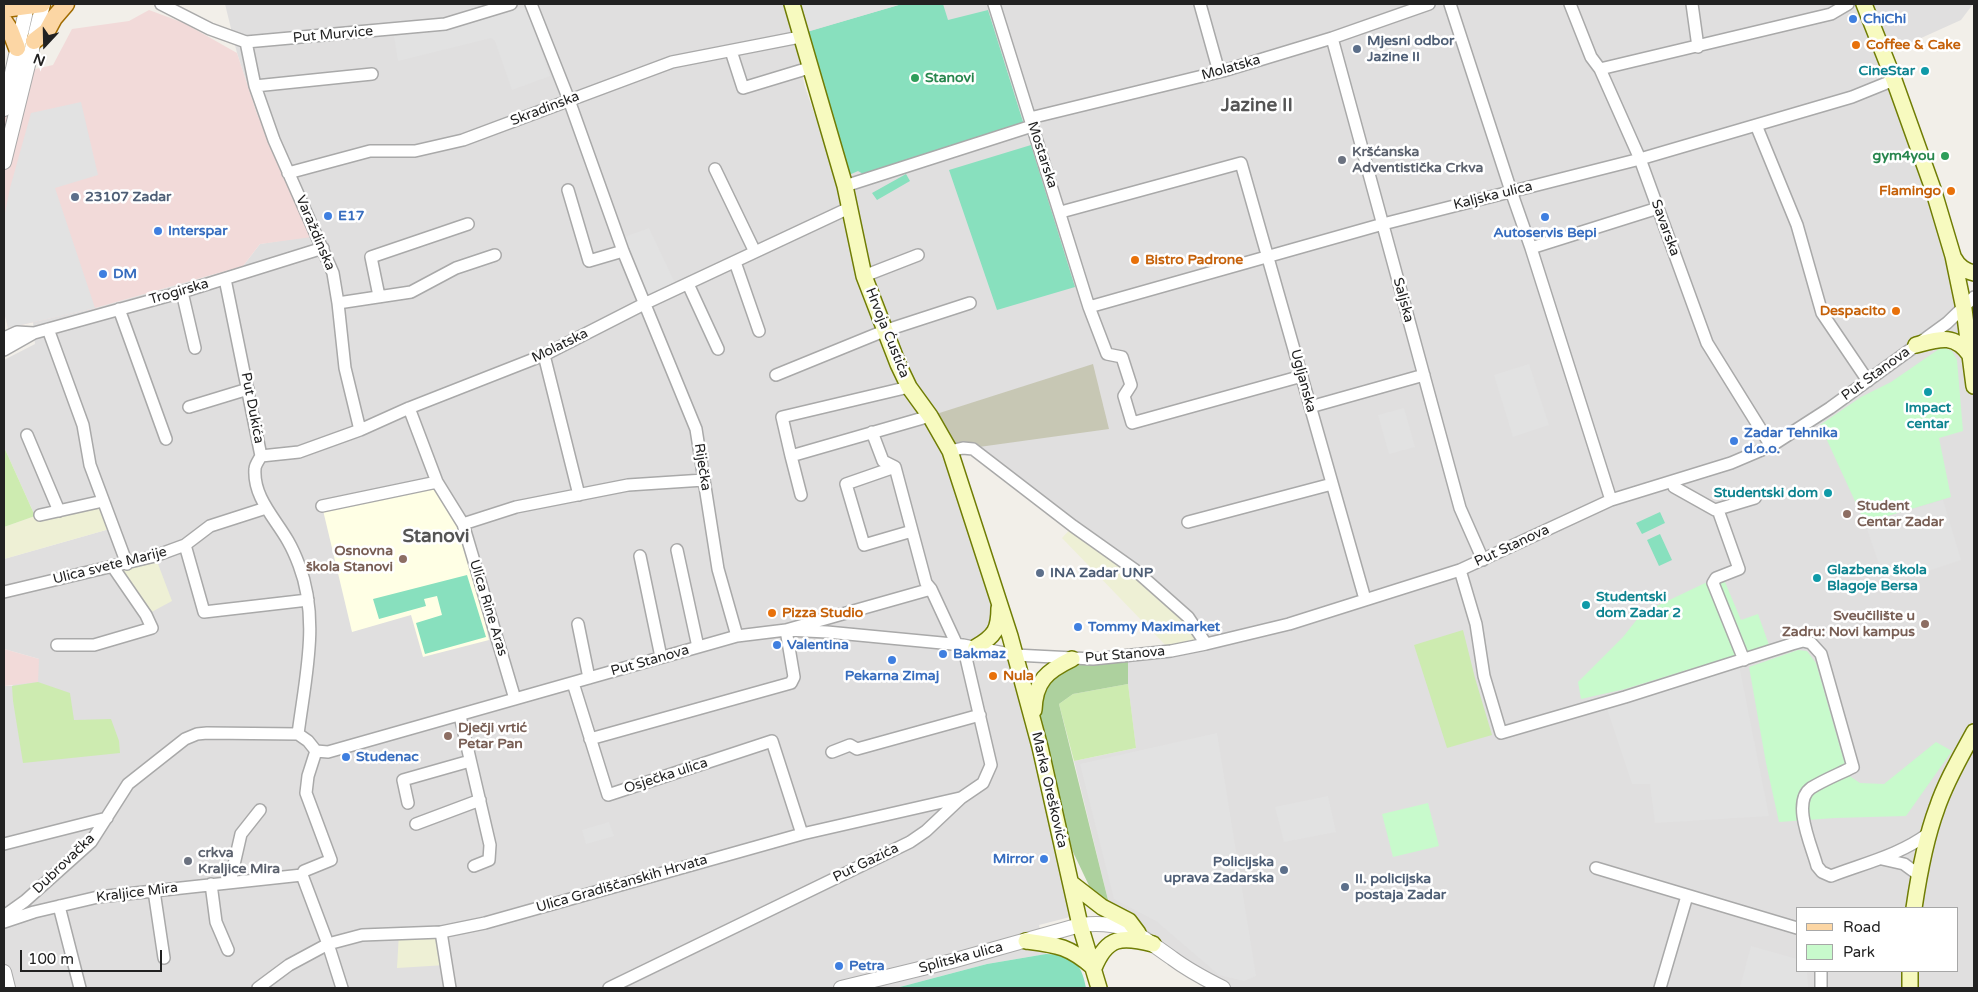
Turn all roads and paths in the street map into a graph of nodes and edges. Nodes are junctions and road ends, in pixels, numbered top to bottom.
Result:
1 (35, 4) edge
2 (66, 4) edge
3 (161, 4) edge
4 (511, 4) edge
5 (531, 4) edge
6 (792, 4) edge
7 (994, 4) edge
8 (1200, 4) edge
9 (1429, 4) edge
10 (1450, 4) edge
11 (1570, 4) edge
12 (1692, 4) edge
13 (1848, 4) edge
14 (1864, 4) edge
15 (4, 9) edge
16 (4, 21) edge
17 (800, 37) junction
18 (1332, 38) junction
19 (34, 41) junction
20 (246, 42) junction
21 (1698, 47) junction
22 (18, 48) junction
23 (731, 51) junction
24 (809, 68) junction
25 (1600, 69) junction
26 (1219, 72) junction
27 (372, 74) dead end
28 (1894, 80) junction
29 (255, 86) junction
30 (569, 100) junction
31 (4, 109) edge
32 (1031, 122) junction
33 (1756, 125) junction
34 (1640, 159) junction
35 (4, 162) edge
36 (715, 169) dead end
37 (288, 173) junction
38 (851, 185) junction
39 (568, 190) dead end
40 (1511, 192) junction
41 (849, 208) junction
42 (1658, 208) junction
43 (1060, 212) junction
44 (468, 224) dead end
45 (1383, 224) junction
46 (323, 248) junction
47 (1531, 248) junction
48 (623, 251) junction
49 (755, 252) junction
50 (495, 255) dead end
51 (918, 255) dead end
52 (1269, 256) junction
53 (1953, 256) junction
54 (735, 262) junction
55 (1974, 274) edge
56 (864, 276) junction
57 (225, 279) junction
58 (688, 284) junction
59 (182, 292) junction
60 (379, 296) junction
61 (1974, 297) edge
62 (338, 303) junction
63 (970, 303) dead end
64 (644, 304) junction
65 (1089, 307) junction
66 (119, 309) junction
67 (1964, 309) junction
68 (48, 329) junction
69 (759, 331) dead end
70 (884, 331) junction
71 (4, 332) edge
72 (17, 332) junction
73 (34, 333) junction
74 (1916, 345) junction
75 (5, 346) edge
76 (195, 348) dead end
77 (718, 349) dead end
78 (544, 355) junction
79 (1970, 355) junction
80 (776, 375) dead end
81 (1424, 375) junction
82 (1302, 376) junction
83 (1868, 380) junction
84 (1974, 386) edge
85 (909, 387) junction
86 (248, 388) junction
87 (189, 407) dead end
88 (1310, 407) junction
89 (409, 408) junction
90 (930, 416) junction
91 (360, 430) junction
92 (872, 432) junction
93 (27, 435) dead end
94 (166, 439) dead end
95 (1771, 446) junction
96 (950, 451) junction
97 (262, 456) junction
98 (791, 456) junction
99 (896, 467) junction
100 (704, 480) junction
101 (437, 482) junction
102 (1332, 484) junction
103 (1674, 487) dead end
104 (579, 495) junction
105 (801, 495) dead end
106 (1754, 498) dead end
107 (103, 500) junction
108 (1611, 500) junction
109 (322, 506) dead end
110 (266, 508) junction
111 (1718, 510) junction
112 (59, 511) junction
113 (40, 515) dead end
114 (1188, 522) dead end
115 (463, 524) junction
116 (912, 531) junction
117 (185, 545) junction
118 (677, 550) dead end
119 (640, 556) dead end
120 (1483, 560) junction
121 (127, 564) junction
122 (113, 567) junction
123 (1460, 570) junction
124 (931, 589) junction
125 (4, 592) edge
126 (1365, 599) junction
127 (308, 600) junction
128 (1000, 601) junction
129 (578, 624) dead end
130 (786, 630) junction
131 (737, 636) junction
132 (1206, 644) junction
133 (57, 645) dead end
134 (965, 646) junction
135 (698, 647) junction
136 (1016, 655) junction
137 (661, 657) junction
138 (1072, 659) junction
139 (1744, 660) junction
140 (588, 678) junction
141 (573, 683) junction
142 (515, 699) junction
143 (980, 714) junction
144 (460, 716) junction
145 (1035, 729) junction
146 (1974, 732) edge
147 (298, 734) junction
148 (590, 739) junction
149 (316, 751) junction
150 (832, 752) dead end
151 (470, 761) junction
152 (961, 798) junction
153 (480, 800) junction
154 (408, 803) dead end
155 (260, 810) dead end
156 (106, 818) junction
157 (416, 824) dead end
158 (1929, 833) junction
159 (802, 834) junction
160 (4, 844) edge
161 (1878, 859) junction
162 (474, 866) dead end
163 (1596, 868) dead end
164 (302, 875) junction
165 (1919, 875) junction
166 (230, 882) junction
167 (211, 884) junction
168 (1070, 884) junction
169 (154, 891) junction
170 (1687, 896) junction
171 (60, 906) junction
172 (1914, 907) edge
173 (4, 916) edge
174 (4, 922) edge
175 (1080, 925) junction
176 (1796, 928) edge
177 (442, 932) junction
178 (1138, 933) junction
179 (1026, 941) junction
180 (328, 944) junction
181 (1153, 944) junction
182 (228, 950) dead end
183 (164, 958) dead end
184 (1094, 968) junction
185 (1822, 972) edge
186 (1910, 972) edge
187 (1218, 986) edge
188 (80, 988) edge
189 (258, 988) edge
190 (342, 988) edge
191 (450, 988) edge
192 (609, 988) edge
193 (842, 988) edge
194 (1099, 988) edge
195 (1231, 988) edge
196 (1660, 988) edge
197 (1821, 988) edge
198 (1910, 988) edge

1 - 15 main road
1 - 19 street
1 - 22 street
2 - 19 main road
3 - 20 street, Put Murvice
4 - 20 street, Put Murvice
5 - 30 street, Riječka
6 - 17 main road, Hrvoja Ćustića
7 - 32 street, Mostarska
8 - 26 street
9 - 18 street, Molatska
10 - 40 street
11 - 25 street, Savarska
12 - 21 street
13 - 21 street
14 - 28 main road
16 - 22 main road
17 - 23 street, Skradinska
17 - 24 main road, Hrvoja Ćustića
18 - 26 street, Molatska
18 - 45 street, Saljska
19 - 35 street
20 - 29 street, Varaždinska
21 - 25 street
22 - 31 street
23 - 24 street
23 - 30 street, Skradinska
24 - 38 main road, Hrvoja Ćustića
25 - 34 street, Savarska
26 - 32 street, Molatska
27 - 29 street
28 - 33 street, Kaljska ulica
28 - 53 main road
29 - 37 street, Varaždinska
30 - 37 street, Skradinska
30 - 48 street, Riječka
32 - 38 street, Molatska
32 - 43 street, Mostarska
33 - 34 street, Kaljska ulica
33 - 83 street
34 - 40 street, Kaljska ulica
34 - 42 street, Savarska
36 - 49 street
37 - 46 street, Varaždinska
38 - 41 main road, Hrvoja Ćustića
39 - 48 street
40 - 45 street, Kaljska ulica
40 - 47 street
41 - 49 street, Molatska
41 - 56 main road, Hrvoja Ćustića
42 - 47 street
42 - 95 street, Savarska
43 - 52 street, Ugljanska
43 - 65 street, Mostarska
44 - 60 street
45 - 52 street, Kaljska ulica
45 - 81 street, Saljska
46 - 57 street, Trogirska
46 - 62 street, Varaždinska
47 - 108 street
48 - 64 street, Riječka
49 - 54 street, Molatska
50 - 60 street
51 - 56 street
52 - 65 street, Kaljska ulica
52 - 82 street, Ugljanska
53 - 55 main road
53 - 67 main road
54 - 58 street, Molatska
54 - 69 street
56 - 70 main road, Hrvoja Ćustića
57 - 59 street, Trogirska
57 - 86 street, Put Dukića
58 - 64 street, Molatska
58 - 77 street
59 - 66 street, Trogirska
59 - 76 street
60 - 62 street
61 - 67 street, Put Stanova
62 - 91 street, Varaždinska
63 - 70 street
64 - 78 street, Molatska
64 - 100 street, Riječka
65 - 82 street, Mostarska
66 - 68 street, Trogirska
66 - 94 street
67 - 74 street, Put Stanova
67 - 79 main road
68 - 73 street, Trogirska
68 - 107 street
70 - 80 street
70 - 85 main road, Hrvoja Ćustića
71 - 72 street
72 - 73 street
72 - 75 street
73 - 75 street
74 - 79 main road
74 - 83 street, Put Stanova
78 - 89 street, Molatska
78 - 104 street
79 - 84 main road
81 - 88 street
81 - 120 street, Saljska
82 - 88 street, Ugljanska
83 - 95 street, Put Stanova
85 - 90 main road, Hrvoja Ćustića
85 - 98 street
86 - 87 street
86 - 97 street, Put Dukića
88 - 102 street, Ugljanska
89 - 91 street, Molatska
89 - 101 street, Ulica Rine Aras
90 - 92 street
90 - 96 main road, Hrvoja Ćustića
91 - 97 street, Molatska
92 - 98 street
92 - 99 street
93 - 112 street
95 - 108 street, Put Stanova
96 - 128 main road
96 - 132 street
97 - 110 street, Put Dukića
98 - 105 street
99 - 116 street, Put Gazića
99 - 116 street
100 - 104 street
100 - 131 street, Riječka
101 - 109 street
101 - 115 street, Ulica Rine Aras
102 - 114 street
102 - 126 street, Ugljanska
103 - 111 street
104 - 115 street
106 - 111 street
107 - 112 street
107 - 121 street
108 - 120 street, Put Stanova
110 - 117 street, Ulica svete Marije
110 - 127 street, Put Dukića
111 - 139 street
112 - 113 street
115 - 142 street, Ulica Rine Aras
116 - 124 street, Put Gazića
117 - 121 street, Ulica svete Marije
117 - 127 street
118 - 135 street
119 - 137 street
120 - 123 street, Put Stanova
121 - 122 street, Ulica svete Marije
122 - 125 street, Ulica svete Marije
122 - 133 street
123 - 126 street, Put Stanova
123 - 139 street
124 - 130 street
124 - 134 street, Put Gazića
126 - 132 street, Put Stanova
127 - 147 street, Put Dukića
128 - 134 main road
128 - 136 main road
129 - 140 street
130 - 131 street, Put Stanova
130 - 134 street, Put Stanova
130 - 148 street
131 - 135 street, Put Stanova
132 - 138 street, Put Stanova
134 - 136 street, Put Stanova
134 - 143 street, Put Gazića
135 - 137 street, Put Stanova
136 - 138 street, Put Stanova
136 - 145 main road, Marka Oreškovića
137 - 140 street, Put Stanova
138 - 145 main road
139 - 161 street
140 - 141 street, Put Stanova
141 - 142 street, Put Stanova
141 - 148 street, Osječka ulica
142 - 144 street, Put Stanova
143 - 150 street
143 - 152 street, Put Gazića
144 - 149 street, Put Stanova
144 - 151 street
145 - 168 main road, Marka Oreškovića
146 - 158 main road
147 - 149 street
147 - 156 street, Dubrovačka
148 - 159 street, Osječka ulica
149 - 164 street
151 - 153 street
151 - 154 street
152 - 159 street, Ulica Gradiščanskih Hrvata
152 - 192 street, Put Gazića
153 - 157 street
153 - 162 street
155 - 166 street
156 - 160 street
156 - 173 street, Dubrovačka
158 - 161 street
158 - 165 main road
159 - 177 street, Ulica Gradiščanskih Hrvata
161 - 165 street
163 - 170 street
164 - 166 street, Kraljice Mira
164 - 180 street
165 - 172 main road
166 - 167 street, Kraljice Mira
167 - 169 street, Kraljice Mira
167 - 182 street
168 - 175 main road, Marka Oreškovića
168 - 178 main road
169 - 171 street, Kraljice Mira
169 - 183 street
170 - 176 street
170 - 196 street
171 - 174 street, Kraljice Mira
171 - 188 street
175 - 178 street, Splitska ulica
175 - 179 street, Splitska ulica
175 - 184 main road, Marka Oreškovića
177 - 180 street, Ulica Gradiščanskih Hrvata
177 - 191 street
178 - 181 street, Splitska ulica
179 - 184 main road
179 - 193 street, Splitska ulica
180 - 189 street, Ulica Gradiščanskih Hrvata
180 - 190 street
181 - 184 main road
181 - 187 street, Splitska ulica
184 - 194 main road, Marka Oreškovića
185 - 197 street
186 - 198 main road
187 - 195 street, Splitska ulica

